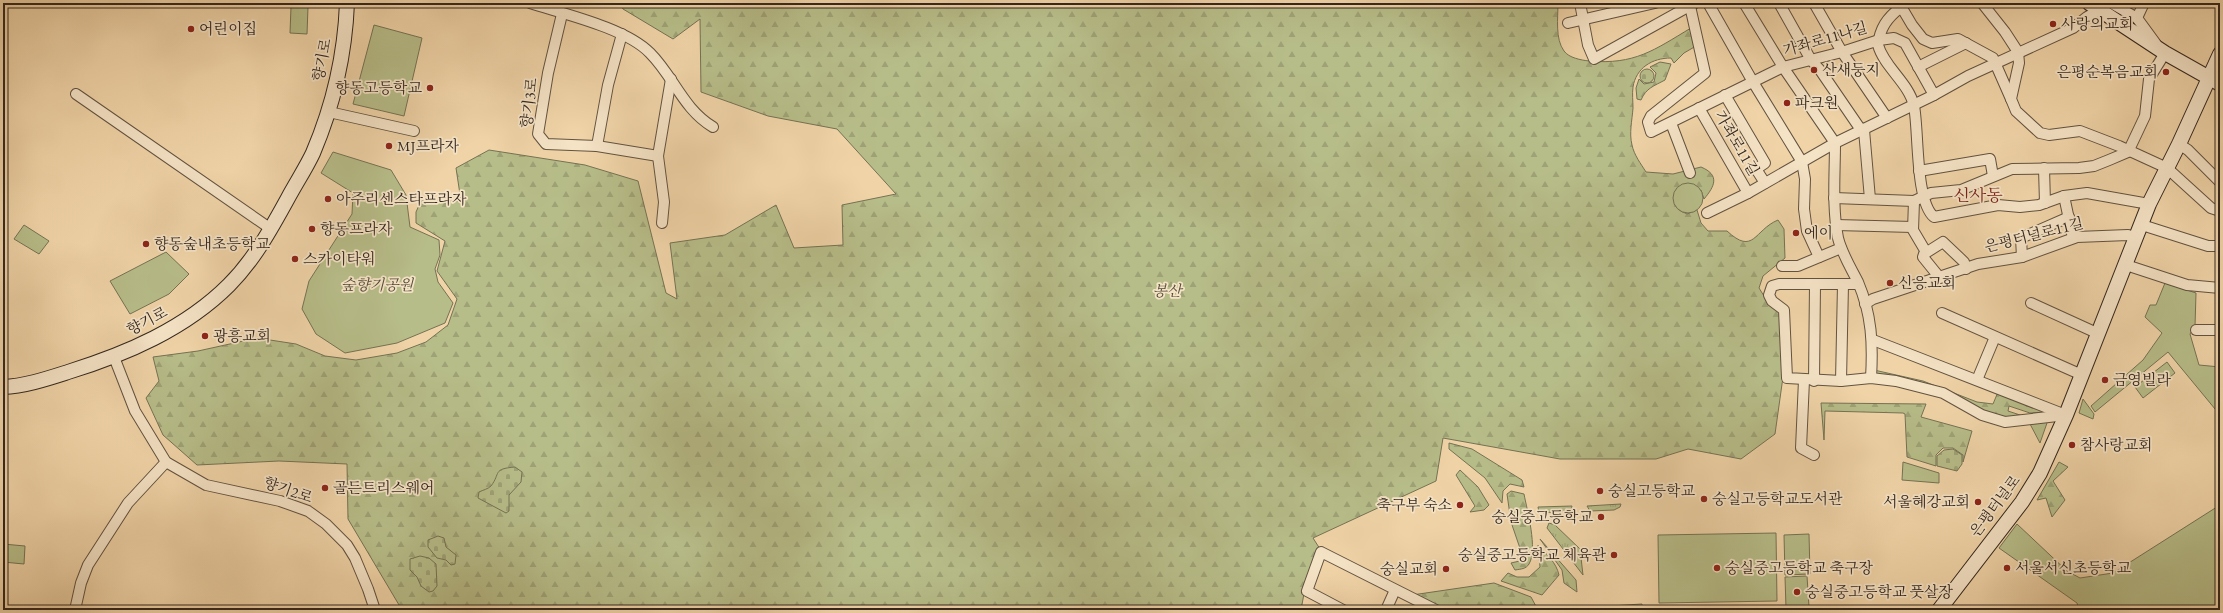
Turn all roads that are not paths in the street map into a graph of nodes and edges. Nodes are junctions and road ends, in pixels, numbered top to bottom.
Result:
1 (347, 3) edge
2 (530, 3) edge
3 (1580, 3) edge
4 (1708, 3) edge
5 (1744, 3) edge
6 (1779, 3) edge
7 (1814, 3) edge
8 (1982, 3) edge
9 (2144, 3) edge
10 (1648, 4) edge
11 (1693, 5) edge
12 (2099, 5) edge
13 (1900, 6) edge
14 (1613, 8) edge
15 (562, 14) junction
16 (2137, 18) junction
17 (1584, 20) junction
18 (1568, 22) dead end
19 (622, 34) junction
20 (1879, 40) junction
21 (1966, 43) junction
22 (2163, 51) junction
23 (1842, 52) junction
24 (2018, 52) junction
25 (2220, 54) edge
26 (1811, 60) junction
27 (1996, 64) junction
28 (1783, 67) junction
29 (1918, 67) junction
30 (671, 79) junction
31 (2215, 81) edge
32 (1752, 82) junction
33 (76, 94) dead end
34 (1724, 95) junction
35 (1934, 95) junction
36 (2011, 99) junction
37 (1914, 105) junction
38 (1699, 108) junction
39 (328, 112) junction
40 (1887, 118) junction
41 (1671, 122) junction
42 (713, 127) dead end
43 (1864, 130) junction
44 (414, 131) dead end
45 (1835, 143) junction
46 (2179, 144) junction
47 (597, 146) junction
48 (2128, 152) junction
49 (658, 156) junction
50 (1802, 162) junction
51 (2044, 168) junction
52 (2167, 168) junction
53 (1919, 171) junction
54 (1690, 173) dead end
55 (1993, 176) junction
56 (2220, 182) edge
57 (1765, 183) junction
58 (1748, 193) junction
59 (1923, 195) junction
60 (2064, 196) junction
61 (1834, 198) junction
62 (1870, 199) junction
63 (1914, 201) junction
64 (2045, 203) junction
65 (2150, 204) junction
66 (2220, 207) edge
67 (2220, 211) edge
68 (1707, 214) dead end
69 (2069, 217) junction
70 (662, 223) dead end
71 (1836, 225) junction
72 (1913, 227) junction
73 (271, 229) junction
74 (2139, 231) junction
75 (2073, 238) junction
76 (2220, 246) edge
77 (1841, 248) junction
78 (1925, 253) junction
79 (1819, 257) junction
80 (2022, 257) junction
81 (2126, 265) junction
82 (1782, 266) dead end
83 (1966, 269) junction
84 (1940, 278) junction
85 (1815, 284) junction
86 (1843, 284) junction
87 (1858, 284) junction
88 (2220, 288) edge
89 (2031, 303) dead end
90 (1865, 304) junction
91 (1942, 313) dead end
92 (2196, 330) dead end
93 (2220, 330) edge
94 (2099, 334) junction
95 (1995, 337) junction
96 (1873, 340) junction
97 (114, 357) junction
98 (2082, 375) junction
99 (1871, 378) junction
100 (1809, 380) junction
101 (1977, 380) junction
102 (1841, 381) junction
103 (3, 388) edge
104 (2066, 415) junction
105 (1814, 455) dead end
106 (166, 462) junction
107 (1396, 590) junction
108 (75, 610) edge
109 (375, 610) edge
110 (1344, 610) edge
111 (1386, 610) edge
112 (1436, 610) edge
113 (1939, 610) edge

1 - 39 main road, 향기로
2 - 15 street
3 - 17 street
4 - 32 street
5 - 28 street
6 - 26 street
7 - 23 street
8 - 24 street
9 - 16 street
10 - 14 street
11 - 17 street
11 - 41 street, 가좌로11나길
12 - 16 street
12 - 22 main road
12 - 24 street, 가좌로11길
13 - 20 street, 가좌로11나길
13 - 21 street, 가좌로11나길
14 - 17 street
15 - 19 street
15 - 47 street, 향기3로
16 - 22 street
17 - 18 street
19 - 30 street
19 - 47 street
20 - 23 street, 가좌로11나길
20 - 29 street
20 - 37 street
21 - 27 street, 가좌로11나길
21 - 29 street
22 - 31 main road
22 - 48 street
23 - 26 street, 가좌로11나길
23 - 40 street
24 - 27 street, 가좌로11길
24 - 36 street
25 - 31 main road, 은평터널로
26 - 28 street, 가좌로11나길
26 - 43 street
27 - 35 street, 가좌로11길
27 - 36 street
28 - 32 street, 가좌로11나길
28 - 45 street
29 - 35 street
30 - 42 street
30 - 49 street
31 - 46 main road, 은평터널로
32 - 34 street, 가좌로11나길
32 - 50 street
33 - 73 street
34 - 38 street, 가좌로11나길
34 - 57 street, 가좌로11길
35 - 37 street, 가좌로11길
36 - 48 street
37 - 40 street, 가좌로11길
37 - 53 street
38 - 41 street, 가좌로11나길
38 - 58 street, 가좌로11길
39 - 44 street
39 - 73 main road, 향기로
40 - 43 street, 가좌로11길
41 - 54 street
43 - 45 street, 가좌로11길
43 - 62 street
45 - 50 street, 가좌로11길
45 - 61 street
46 - 52 main road, 은평터널로
46 - 56 street
47 - 49 street, 향기3로
48 - 51 street
48 - 52 street
49 - 70 street
50 - 57 street, 가좌로11길
50 - 79 street
51 - 55 street
51 - 64 street
52 - 65 main road, 은평터널로
52 - 67 street
53 - 55 street
53 - 59 street
55 - 59 street
57 - 58 street, 가좌로11길
58 - 68 street, 가좌로11길
59 - 63 street
59 - 64 street
60 - 64 street
60 - 65 street
60 - 69 street
61 - 62 street
61 - 71 street
62 - 63 street
63 - 72 street
65 - 74 main road, 은평터널로
66 - 67 street
69 - 75 street
69 - 80 street
71 - 72 street
71 - 77 street
72 - 78 street
73 - 97 main road, 향기로
74 - 75 street, 은평터널로11길
74 - 76 street
74 - 81 main road, 은평터널로
75 - 80 street, 은평터널로11길
77 - 79 street
77 - 87 street
78 - 83 street
78 - 84 street
79 - 82 street
80 - 83 street, 은평터널로11길
81 - 88 street
81 - 94 main road, 은평터널로
83 - 84 street, 은평터널로11길
84 - 90 street, 은평터널로11길
85 - 86 street
85 - 100 street
85 - 100 street
86 - 87 street
86 - 102 street
87 - 90 street
89 - 94 street
90 - 96 street
91 - 95 street
92 - 93 street
94 - 98 main road, 은평터널로
95 - 98 street
95 - 101 street
96 - 99 street
96 - 101 street
97 - 103 main road, 향기로
97 - 106 street, 향기2로
98 - 104 main road, 은평터널로
99 - 102 street
99 - 104 street
100 - 102 street
100 - 105 street
101 - 104 street
104 - 113 main road, 은평터널로
106 - 108 street
106 - 109 street, 향기2로
107 - 110 street
107 - 111 street
107 - 112 street

